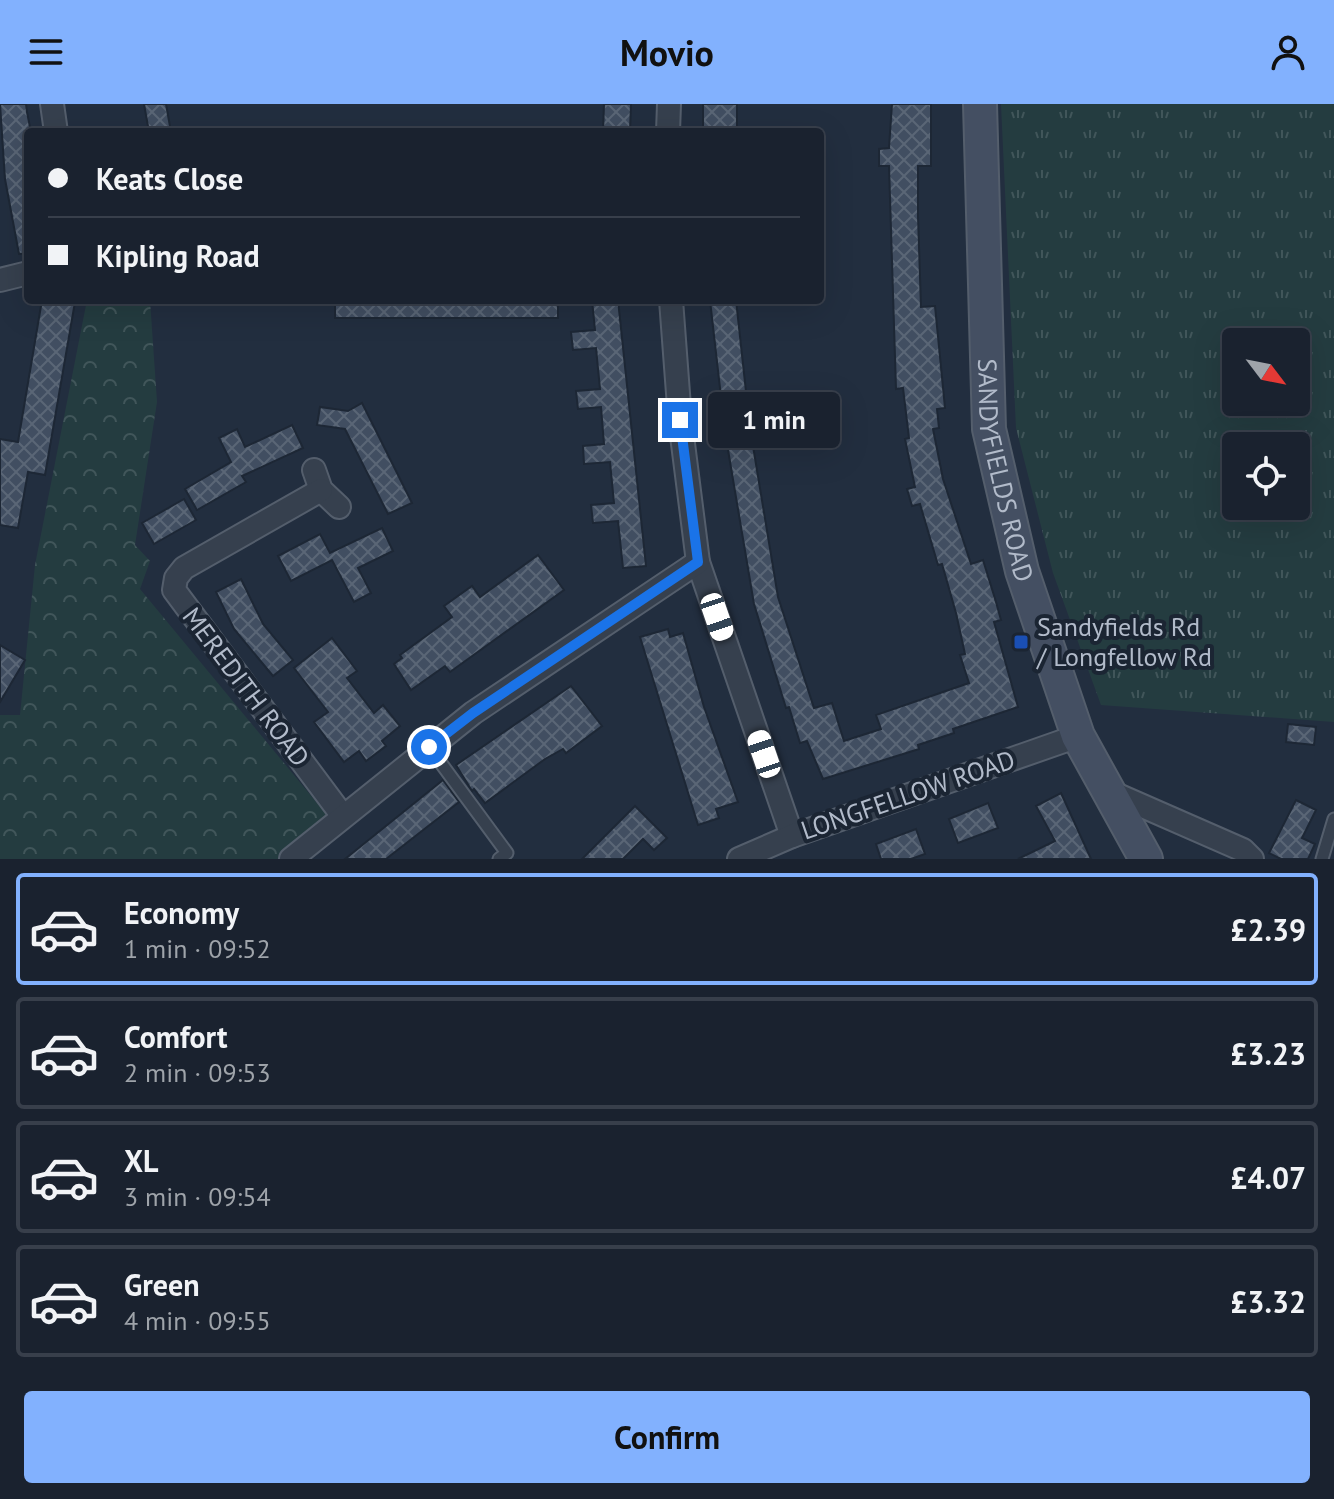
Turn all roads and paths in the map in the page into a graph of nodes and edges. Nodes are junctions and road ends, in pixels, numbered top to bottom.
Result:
1 (52, 104) edge
2 (669, 104) edge
3 (980, 104) edge
4 (55, 128) edge
5 (668, 128) edge
6 (24, 274) edge
7 (0, 280) edge
8 (671, 304) edge
9 (339, 507) dead end
10 (698, 562) junction
11 (1078, 736) junction
12 (429, 747) junction
13 (1104, 789) junction
14 (342, 815) junction
15 (1334, 819) edge
16 (792, 836) junction
17 (291, 859) edge
18 (499, 859) edge
19 (739, 859) edge
20 (1146, 859) edge
21 (1252, 859) edge
22 (1322, 859) edge

1 - 4 street
2 - 5 street
3 - 11 street, SANDYFIELDS ROAD
6 - 7 street
8 - 10 street
9 - 14 street, MEREDITH ROAD
10 - 12 street
10 - 16 street
11 - 13 street, SANDYFIELDS ROAD
11 - 16 street, LONGFELLOW ROAD
12 - 14 street
12 - 18 lane
13 - 20 street, SANDYFIELDS ROAD
13 - 21 street
14 - 17 street
15 - 22 lane
16 - 19 street, LONGFELLOW ROAD

